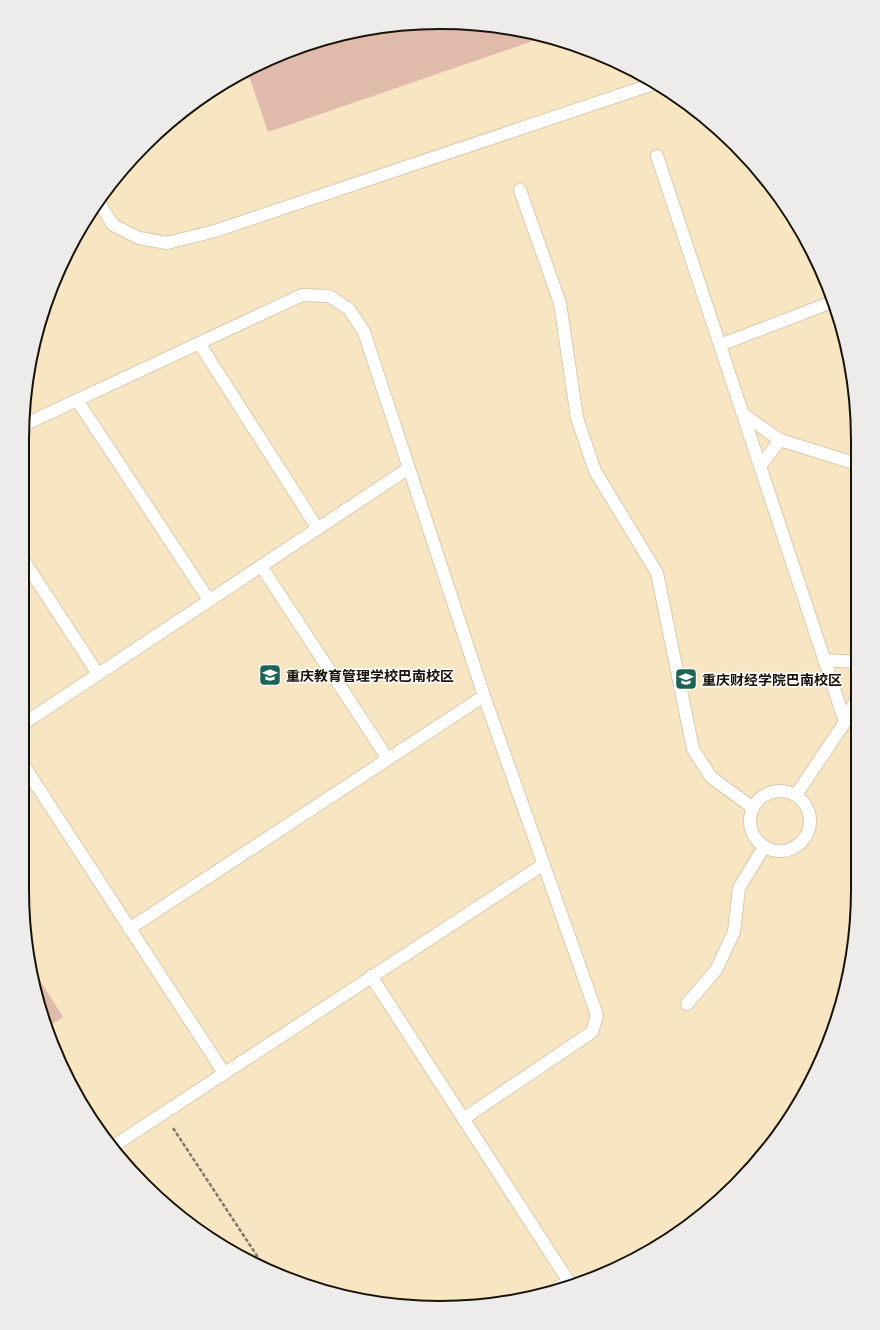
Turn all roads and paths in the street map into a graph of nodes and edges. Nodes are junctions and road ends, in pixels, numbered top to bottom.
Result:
1 (648, 86) edge
2 (657, 156) dead end
3 (520, 190) dead end
4 (102, 207) edge
5 (827, 304) edge
6 (199, 344) junction
7 (720, 345) junction
8 (77, 400) junction
9 (743, 414) junction
10 (30, 422) edge
11 (780, 440) junction
12 (851, 462) edge
13 (760, 466) junction
14 (409, 468) junction
15 (318, 528) junction
16 (261, 566) junction
17 (29, 569) edge
18 (209, 600) junction
19 (824, 660) junction
20 (851, 662) edge
21 (98, 674) junction
22 (484, 696) junction
23 (851, 709) edge
24 (29, 720) edge
25 (844, 722) junction
26 (388, 759) junction
27 (29, 775) edge
28 (796, 795) junction
29 (752, 808) junction
30 (764, 847) junction
31 (544, 864) junction
32 (129, 929) junction
33 (371, 976) junction
34 (688, 1004) dead end
35 (224, 1073) junction
36 (164, 1113) junction
37 (463, 1119) junction
38 (117, 1144) edge
39 (260, 1260) edge
40 (568, 1280) edge

1 - 4 lane
2 - 7 lane
3 - 29 lane
5 - 7 lane
6 - 8 lane
6 - 14 lane
6 - 15 lane
7 - 9 lane
8 - 10 lane
8 - 18 lane
9 - 11 lane
9 - 13 lane
11 - 12 lane
11 - 13 lane
13 - 19 lane
14 - 15 lane
14 - 22 lane
15 - 16 lane
16 - 18 lane
16 - 26 lane
17 - 21 lane
18 - 21 lane
19 - 20 lane
19 - 25 lane
21 - 24 lane
22 - 26 lane
22 - 31 lane
23 - 25 lane
25 - 28 lane
26 - 32 lane
27 - 32 lane
28 - 29 lane
28 - 30 lane
29 - 30 lane
30 - 34 lane
31 - 33 lane
31 - 37 lane
32 - 35 lane
33 - 35 lane
33 - 37 lane
35 - 36 lane
36 - 38 lane
36 - 39 path
37 - 40 lane

